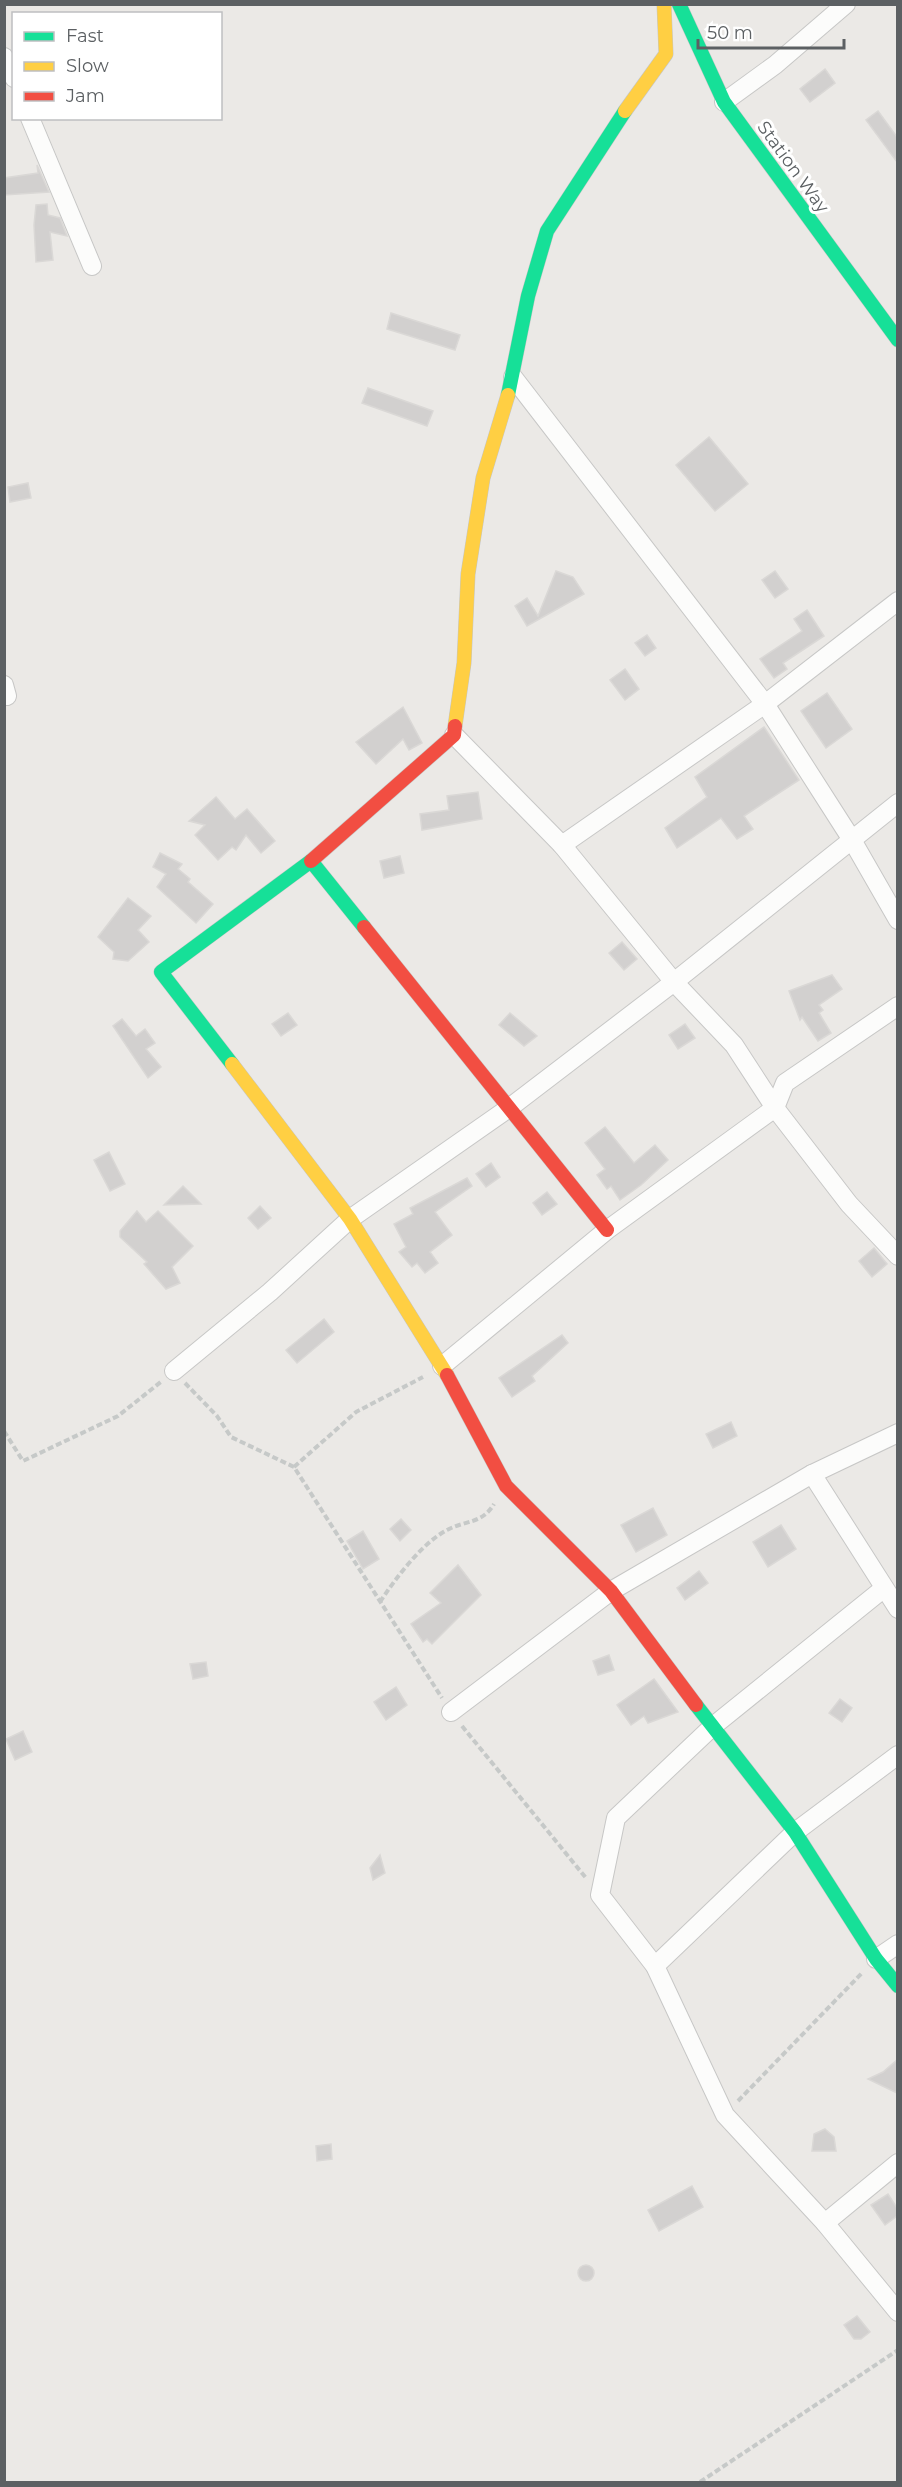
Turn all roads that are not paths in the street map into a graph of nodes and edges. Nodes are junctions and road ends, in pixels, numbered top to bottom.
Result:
1 (664, 4) edge
2 (679, 4) edge
3 (846, 4) edge
4 (4, 57) edge
5 (12, 74) edge
6 (724, 102) junction
7 (31, 120) edge
8 (92, 266) dead end
9 (897, 340) edge
10 (513, 377) junction
11 (897, 601) edge
12 (4, 685) edge
13 (4, 696) edge
14 (765, 705) junction
15 (454, 735) junction
16 (897, 803) edge
17 (852, 840) junction
18 (562, 845) junction
19 (311, 861) junction
20 (897, 920) edge
21 (674, 982) junction
22 (897, 1006) edge
23 (509, 1108) junction
24 (775, 1108) junction
25 (350, 1219) junction
26 (607, 1230) junction
27 (897, 1256) edge
28 (442, 1366) junction
29 (174, 1371) road end
30 (897, 1433) edge
31 (812, 1474) junction
32 (883, 1589) junction
33 (611, 1591) junction
34 (897, 1609) edge
35 (451, 1712) road end
36 (712, 1727) junction
37 (897, 1755) edge
38 (795, 1832) junction
39 (897, 1944) edge
40 (876, 1959) junction
41 (655, 1966) junction
42 (897, 1986) edge
43 (897, 2163) edge
44 (825, 2223) junction
45 (897, 2312) edge

1 - 10 street
2 - 6 street, Station Way
3 - 6 street
4 - 5 street
6 - 9 street, Station Way
7 - 8 street
10 - 14 street
10 - 15 street
11 - 14 street
12 - 13 street
14 - 17 street
14 - 18 street
15 - 18 street
15 - 19 street
16 - 17 street
17 - 20 street
17 - 21 street
18 - 21 street
19 - 23 street
19 - 25 street
21 - 23 street
21 - 24 street
22 - 24 street
23 - 25 street
23 - 26 street
24 - 26 street
24 - 27 street
25 - 28 street
25 - 29 street
26 - 28 street
28 - 33 street
30 - 31 street
31 - 32 street
31 - 33 street
32 - 34 street
32 - 36 street
33 - 35 street
33 - 36 street
36 - 38 street
36 - 41 street
37 - 38 street
38 - 40 street
38 - 41 street
39 - 40 street
40 - 42 street
41 - 44 street
43 - 44 street
44 - 45 street

